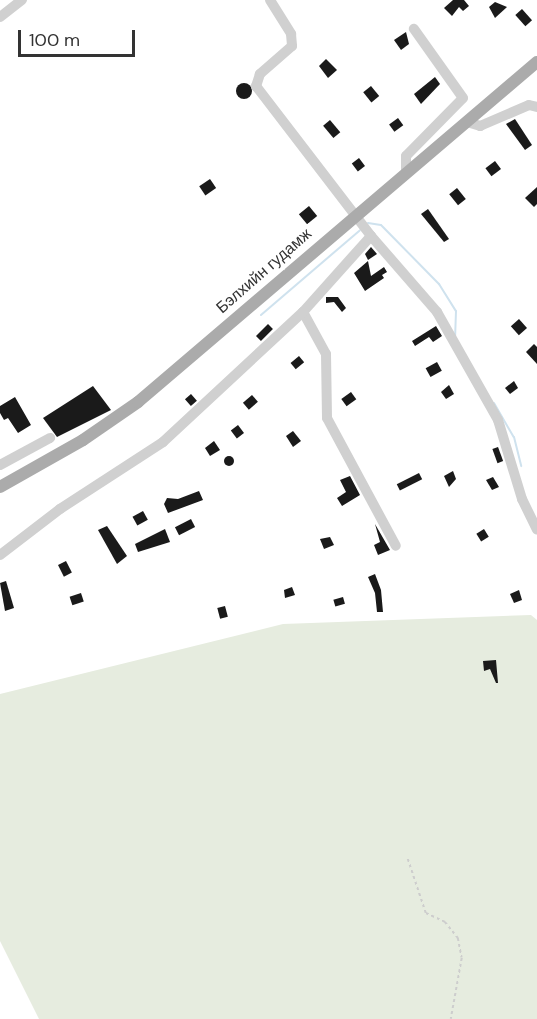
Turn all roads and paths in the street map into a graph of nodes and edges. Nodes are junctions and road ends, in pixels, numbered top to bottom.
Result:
1 (22, 0) edge
2 (270, 0) edge
3 (0, 17) edge
4 (414, 29) dead end
5 (537, 62) edge
6 (534, 103) edge
7 (467, 122) junction
8 (406, 171) junction
9 (357, 213) junction
10 (372, 236) junction
11 (303, 312) junction
12 (50, 438) dead end
13 (0, 465) edge
14 (0, 487) edge
15 (537, 530) edge
16 (396, 546) dead end
17 (0, 555) edge
18 (408, 859) dead end
19 (450, 1019) edge

1 - 3 street
2 - 9 street
4 - 8 street
5 - 7 main road, Бэлхийн гудамж
6 - 7 street
7 - 8 main road, Бэлхийн гудамж
8 - 9 main road, Бэлхийн гудамж
9 - 10 street
9 - 14 main road, Бэлхийн гудамж
10 - 11 street
10 - 15 street
11 - 16 street
11 - 17 street
12 - 13 street
18 - 19 path

